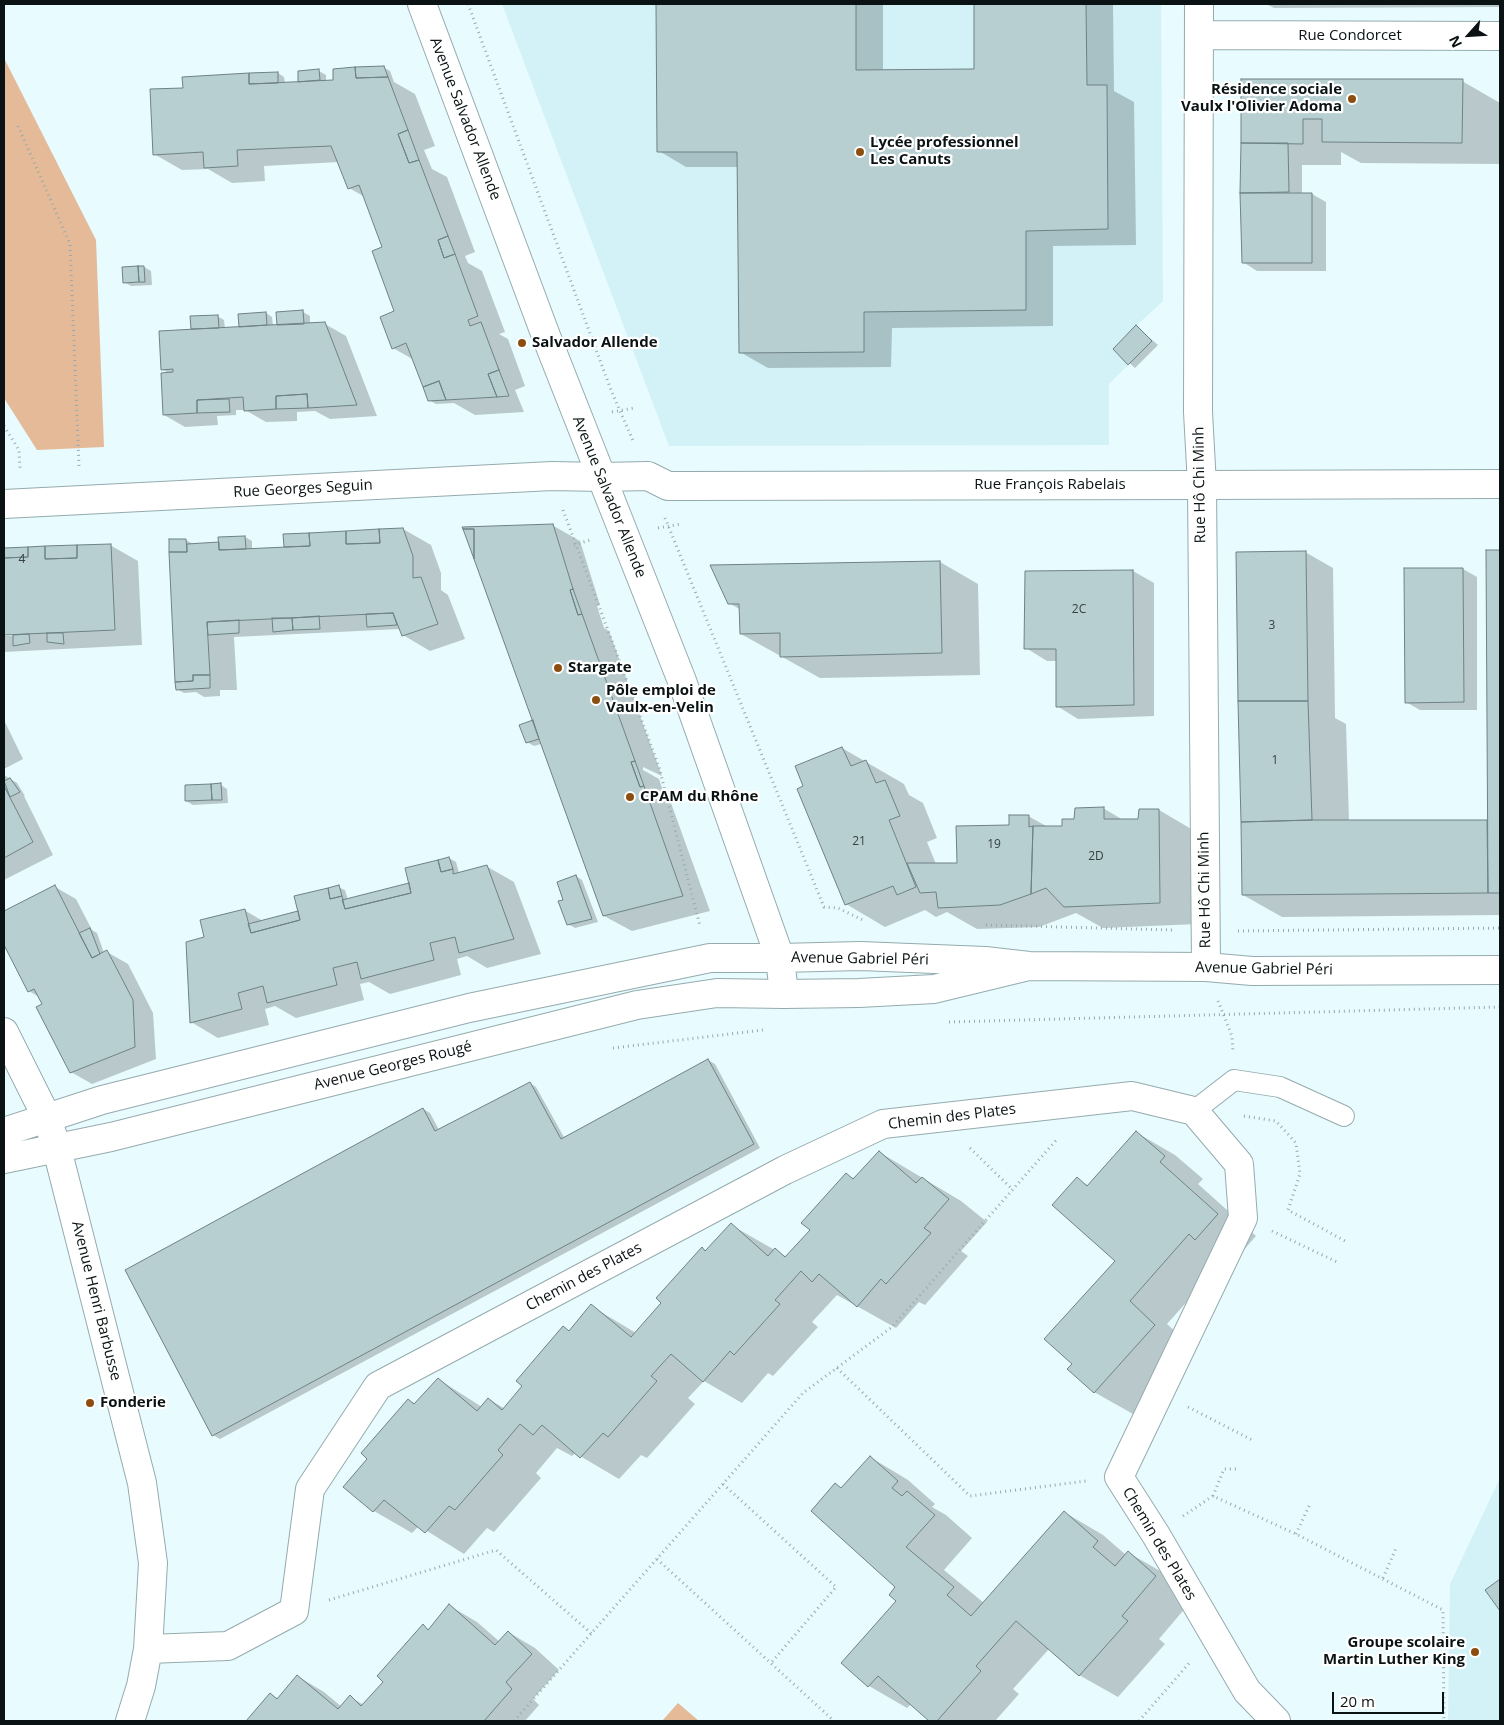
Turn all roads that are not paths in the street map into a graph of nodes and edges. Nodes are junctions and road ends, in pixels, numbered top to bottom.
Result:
1 (422, 4) edge
2 (1199, 4) edge
3 (1200, 35) junction
4 (1500, 36) edge
5 (602, 477) junction
6 (1500, 484) edge
7 (1202, 485) junction
8 (13, 504) edge
9 (780, 958) junction
10 (1029, 966) junction
11 (1206, 967) junction
12 (1500, 970) edge
13 (784, 994) junction
14 (4, 1032) edge
15 (1194, 1112) junction
16 (1344, 1116) dead end
17 (47, 1118) junction
18 (4, 1132) edge
19 (58, 1149) junction
20 (4, 1159) edge
21 (148, 1649) junction
22 (130, 1721) edge
23 (1276, 1721) edge

1 - 5 street, Avenue Salvador Allende
2 - 3 street, Rue Hô Chi Minh
3 - 4 street, Rue Condorcet
3 - 7 street, Rue Hô Chi Minh
5 - 7 street, Rue François Rabelais
5 - 8 street, Rue Georges Seguin
5 - 9 street, Avenue Salvador Allende
6 - 7 street, Rue François Rabelais
7 - 11 street, Rue Hô Chi Minh
9 - 10 street, Avenue Gabriel Péri
9 - 13 street, Avenue Salvador Allende
9 - 17 street
10 - 11 street, Avenue Gabriel Péri
10 - 13 street, Avenue Gabriel Péri
11 - 12 street, Avenue Gabriel Péri
13 - 19 street, Avenue Georges Rougé
14 - 17 street, Avenue Henri Barbusse
15 - 16 lane
15 - 21 street, Chemin des Plates
15 - 23 street, Chemin des Plates
17 - 18 street
17 - 19 street, Avenue Henri Barbusse
19 - 20 street, Avenue Georges Rougé
19 - 21 street, Avenue Henri Barbusse
21 - 22 street, Avenue Henri Barbusse

